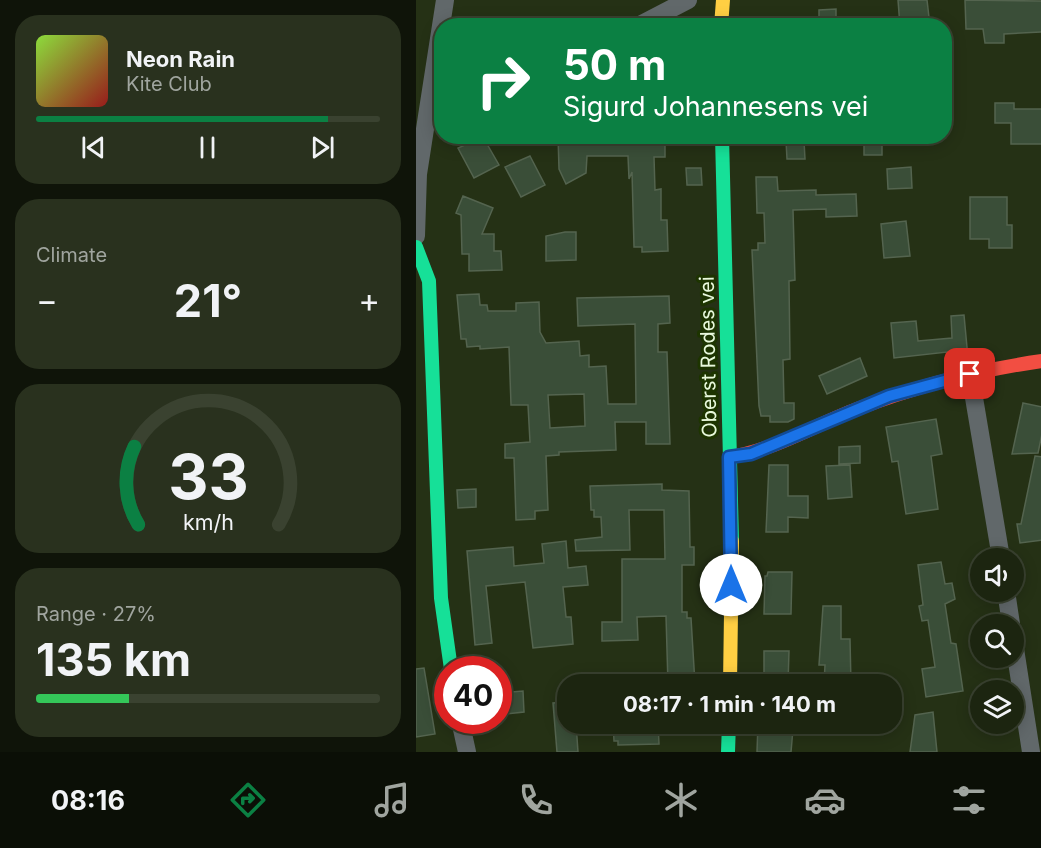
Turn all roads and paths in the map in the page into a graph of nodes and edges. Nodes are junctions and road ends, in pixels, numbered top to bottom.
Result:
1 (445, 0) edge
2 (688, 0) edge
3 (723, 0) edge
4 (443, 18) edge
5 (653, 18) edge
6 (722, 18) edge
7 (433, 125) edge
8 (722, 144) edge
9 (416, 236) edge
10 (416, 247) edge
11 (1042, 361) edge
12 (970, 374) junction
13 (729, 457) junction
14 (999, 548) edge
15 (449, 656) edge
16 (1018, 668) edge
17 (730, 674) edge
18 (463, 734) edge
19 (729, 734) edge
20 (467, 752) edge
21 (728, 752) edge
22 (1031, 752) edge

1 - 4 street
2 - 5 street
3 - 6 street
7 - 9 street
8 - 13 street, Oberst Rodes vei
10 - 15 street
11 - 12 street
12 - 13 street
12 - 14 street
13 - 17 street, Oberst Rodes vei
16 - 22 street
18 - 20 street
19 - 21 street

